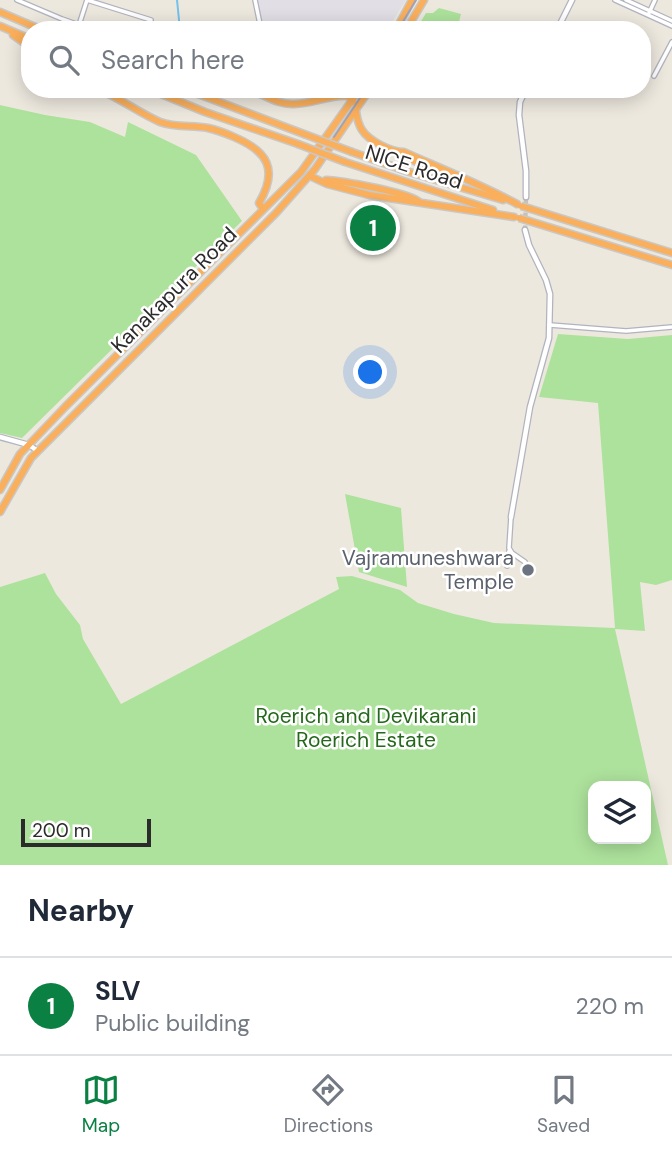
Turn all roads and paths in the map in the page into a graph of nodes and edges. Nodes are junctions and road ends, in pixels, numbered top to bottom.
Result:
1 (17, 0) edge
2 (255, 0) edge
3 (412, 0) edge
4 (424, 0) edge
5 (572, 0) edge
6 (615, 0) edge
7 (626, 0) edge
8 (655, 0) edge
9 (0, 12) edge
10 (649, 13) junction
11 (151, 20) dead end
12 (21, 21) edge
13 (69, 21) edge
14 (80, 21) edge
15 (259, 21) edge
16 (401, 21) edge
17 (411, 21) edge
18 (562, 21) edge
19 (672, 24) edge
20 (3, 28) edge
21 (21, 35) edge
22 (21, 42) edge
23 (672, 42) edge
24 (654, 76) dead end
25 (115, 98) edge
26 (171, 98) edge
27 (209, 98) edge
28 (268, 98) edge
29 (330, 98) edge
30 (350, 98) edge
31 (365, 98) edge
32 (522, 98) edge
33 (353, 100) junction
34 (356, 112) junction
35 (310, 176) junction
36 (526, 197) tunnel mouth
37 (519, 205) junction
38 (263, 209) junction
39 (517, 217) junction
40 (525, 230) tunnel mouth
41 (226, 247) junction
42 (672, 253) edge
43 (234, 254) junction
44 (672, 265) edge
45 (550, 325) junction
46 (672, 327) edge
47 (0, 437) edge
48 (29, 445) junction
49 (38, 451) junction
50 (0, 490) edge
51 (0, 512) edge
52 (511, 517) joint
53 (509, 548) junction
54 (525, 562) dead end
55 (507, 566) dead end

1 - 13 street
2 - 15 street
3 - 16 highway
4 - 17 highway
5 - 18 street
6 - 10 street
7 - 10 street
8 - 10 street
9 - 12 highway
10 - 19 street
11 - 14 street
20 - 21 highway
20 - 22 highway
23 - 24 street
25 - 38 highway
26 - 39 highway, NICE Road, bridge
27 - 37 highway, NICE Road, bridge
28 - 29 highway
30 - 33 highway
31 - 34 highway, Kanakapura Road
32 - 36 street
33 - 34 highway
33 - 38 highway, Kanakapura Road
34 - 35 highway, Kanakapura Road
34 - 37 highway
35 - 39 highway
35 - 43 highway, Kanakapura Road
37 - 42 highway, NICE Road, bridge
38 - 41 highway, Kanakapura Road
39 - 44 highway, NICE Road, bridge
40 - 45 street
41 - 43 highway
41 - 48 highway, Kanakapura Road
43 - 49 highway, Kanakapura Road
45 - 46 street
45 - 52 street
47 - 48 street
48 - 49 street
48 - 50 highway, Kanakapura Road
49 - 51 highway, Kanakapura Road
52 - 53 street
53 - 54 street
53 - 55 street

